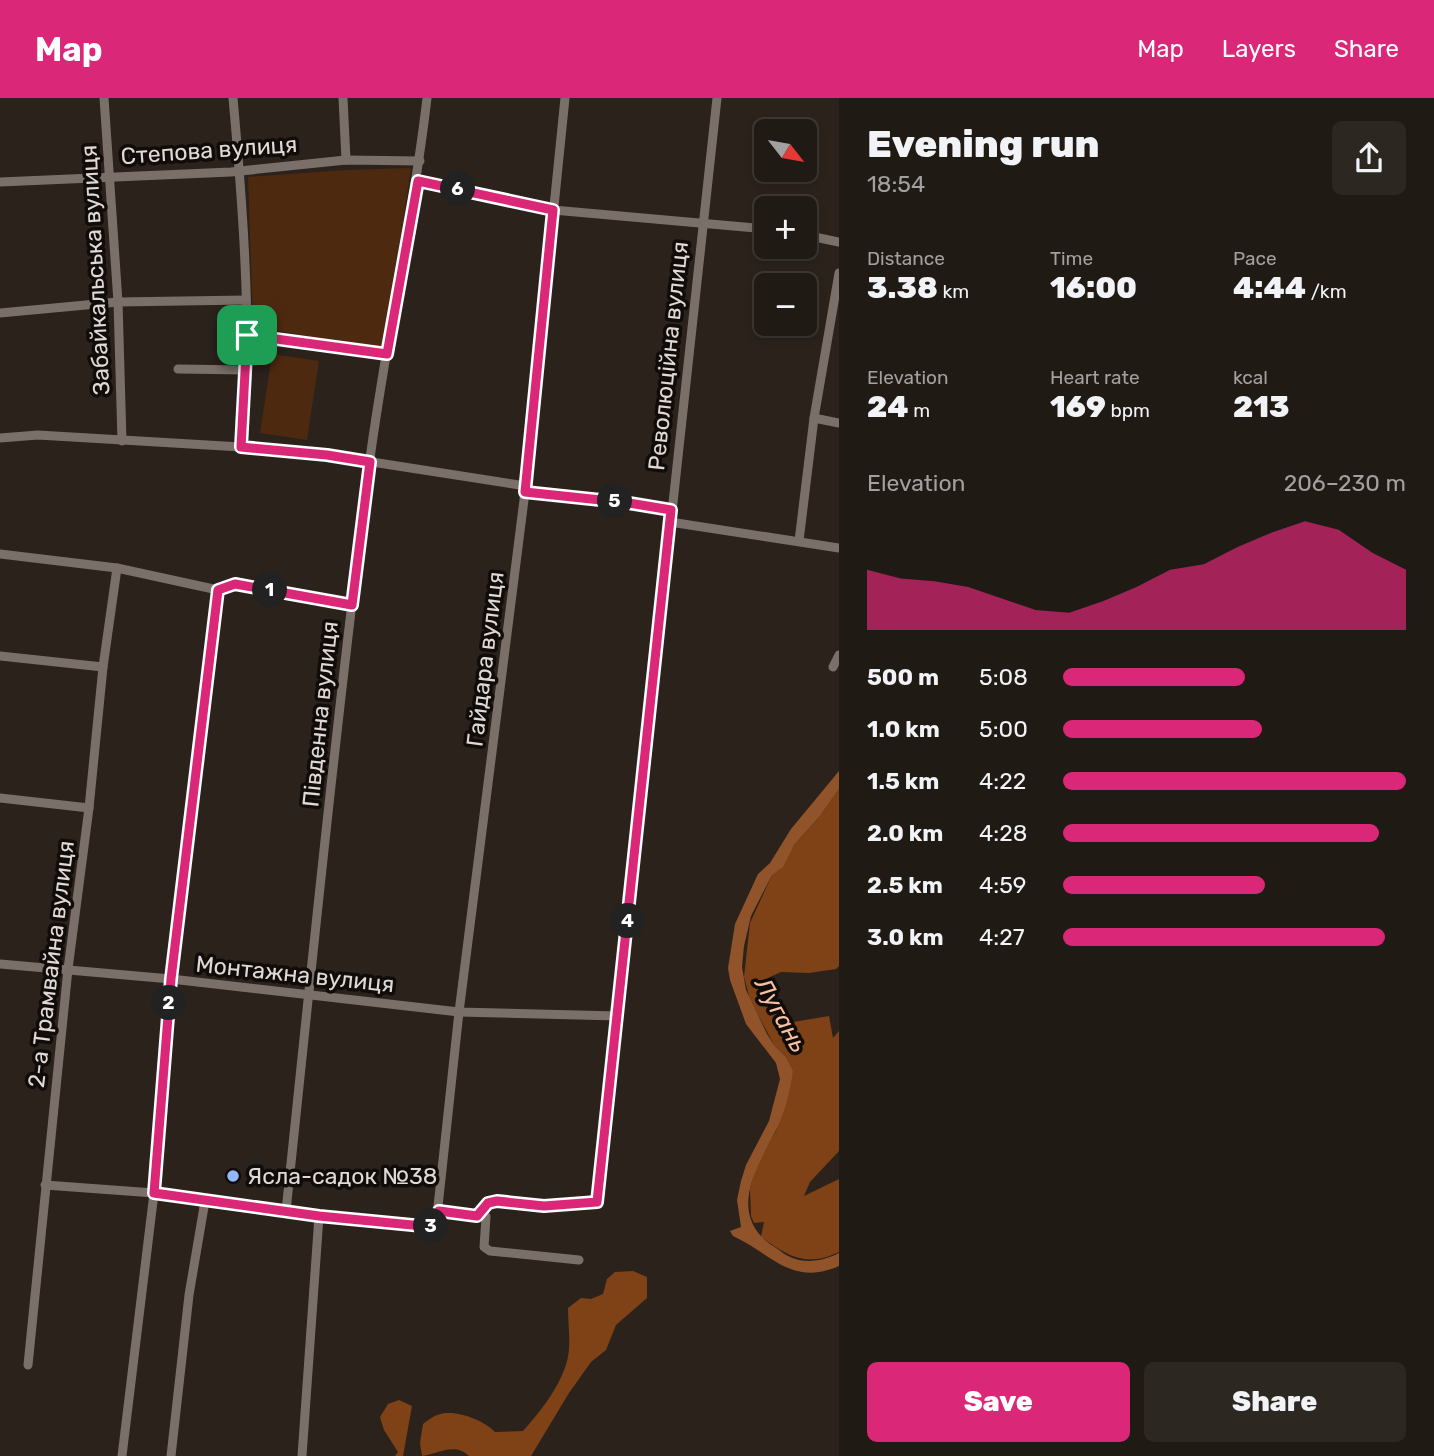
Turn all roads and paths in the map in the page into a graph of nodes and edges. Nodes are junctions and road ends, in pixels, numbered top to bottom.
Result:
1 (104, 98) edge
2 (233, 98) edge
3 (343, 98) edge
4 (427, 98) edge
5 (565, 98) edge
6 (717, 98) edge
7 (346, 160) junction
8 (420, 161) junction
9 (239, 170) junction
10 (110, 176) junction
11 (418, 181) junction
12 (0, 182) edge
13 (553, 210) junction
14 (702, 222) junction
15 (754, 228) edge
16 (817, 237) edge
17 (839, 242) edge
18 (839, 273) edge
19 (246, 300) junction
20 (118, 302) junction
21 (0, 313) edge
22 (247, 335) junction
23 (387, 354) junction
24 (178, 369) dead end
25 (247, 370) junction
26 (814, 418) junction
27 (839, 423) edge
28 (0, 438) edge
29 (121, 441) junction
30 (241, 447) junction
31 (370, 462) junction
32 (526, 489) junction
33 (671, 510) junction
34 (670, 522) junction
35 (799, 541) junction
36 (839, 548) edge
37 (0, 554) edge
38 (117, 568) junction
39 (218, 590) junction
40 (352, 605) junction
41 (839, 654) edge
42 (0, 656) edge
43 (103, 667) junction
44 (833, 667) dead end
45 (0, 797) edge
46 (89, 808) junction
47 (0, 964) edge
48 (68, 969) junction
49 (171, 979) junction
50 (309, 995) junction
51 (459, 1012) junction
52 (618, 1016) junction
53 (45, 1185) junction
54 (154, 1193) junction
55 (205, 1200) junction
56 (286, 1211) junction
57 (439, 1211) junction
58 (319, 1216) junction
59 (477, 1216) junction
60 (579, 1260) dead end
61 (28, 1365) dead end
62 (122, 1456) edge
63 (171, 1456) edge
64 (302, 1456) edge

1 - 10 street, Забайкальська вулиця
2 - 9 street
3 - 7 street
4 - 8 street, Південна вулиця
5 - 13 street, Гайдара вулиця
6 - 14 street, Революційна вулиця
7 - 8 street, Степова вулиця
7 - 9 street, Степова вулиця
8 - 11 street, Південна вулиця
9 - 10 street, Степова вулиця
9 - 19 street
10 - 12 street, Степова вулиця
10 - 20 street, Забайкальська вулиця
11 - 13 street
11 - 23 street, Південна вулиця
13 - 14 street
13 - 32 street, Гайдара вулиця
14 - 15 street
14 - 33 street, Революційна вулиця
16 - 17 street
18 - 26 street
19 - 20 street
19 - 22 street
20 - 21 street
20 - 29 street, Забайкальська вулиця
22 - 23 street
22 - 25 street
23 - 31 street, Південна вулиця
24 - 25 street
25 - 30 street
26 - 27 street
26 - 35 street
28 - 29 street
29 - 30 street
30 - 31 street
31 - 32 street
31 - 40 street, Південна вулиця
32 - 33 street
32 - 51 street, Гайдара вулиця
33 - 34 street, Революційна вулиця
34 - 35 street
34 - 52 street, Революційна вулиця
35 - 36 street
37 - 38 street
38 - 39 street
38 - 43 street, 2-а Трамвайна вулиця
39 - 40 street
39 - 49 street
40 - 50 street, Південна вулиця
41 - 44 street
42 - 43 street
43 - 46 street, 2-а Трамвайна вулиця
45 - 46 street
46 - 48 street, 2-а Трамвайна вулиця
47 - 48 street, Монтажна вулиця
48 - 49 street, Монтажна вулиця
48 - 53 street, 2-а Трамвайна вулиця
49 - 50 street, Монтажна вулиця
49 - 54 street
50 - 51 street, Монтажна вулиця
50 - 56 street, Південна вулиця
51 - 52 street, Монтажна вулиця
51 - 57 street, Гайдара вулиця
52 - 59 street, Революційна вулиця
53 - 54 street
53 - 61 street, 2-а Трамвайна вулиця
54 - 55 street
54 - 62 street
55 - 56 street
55 - 63 street
56 - 58 street
57 - 58 street, Гайдара вулиця
57 - 59 street
58 - 64 street
59 - 60 street

